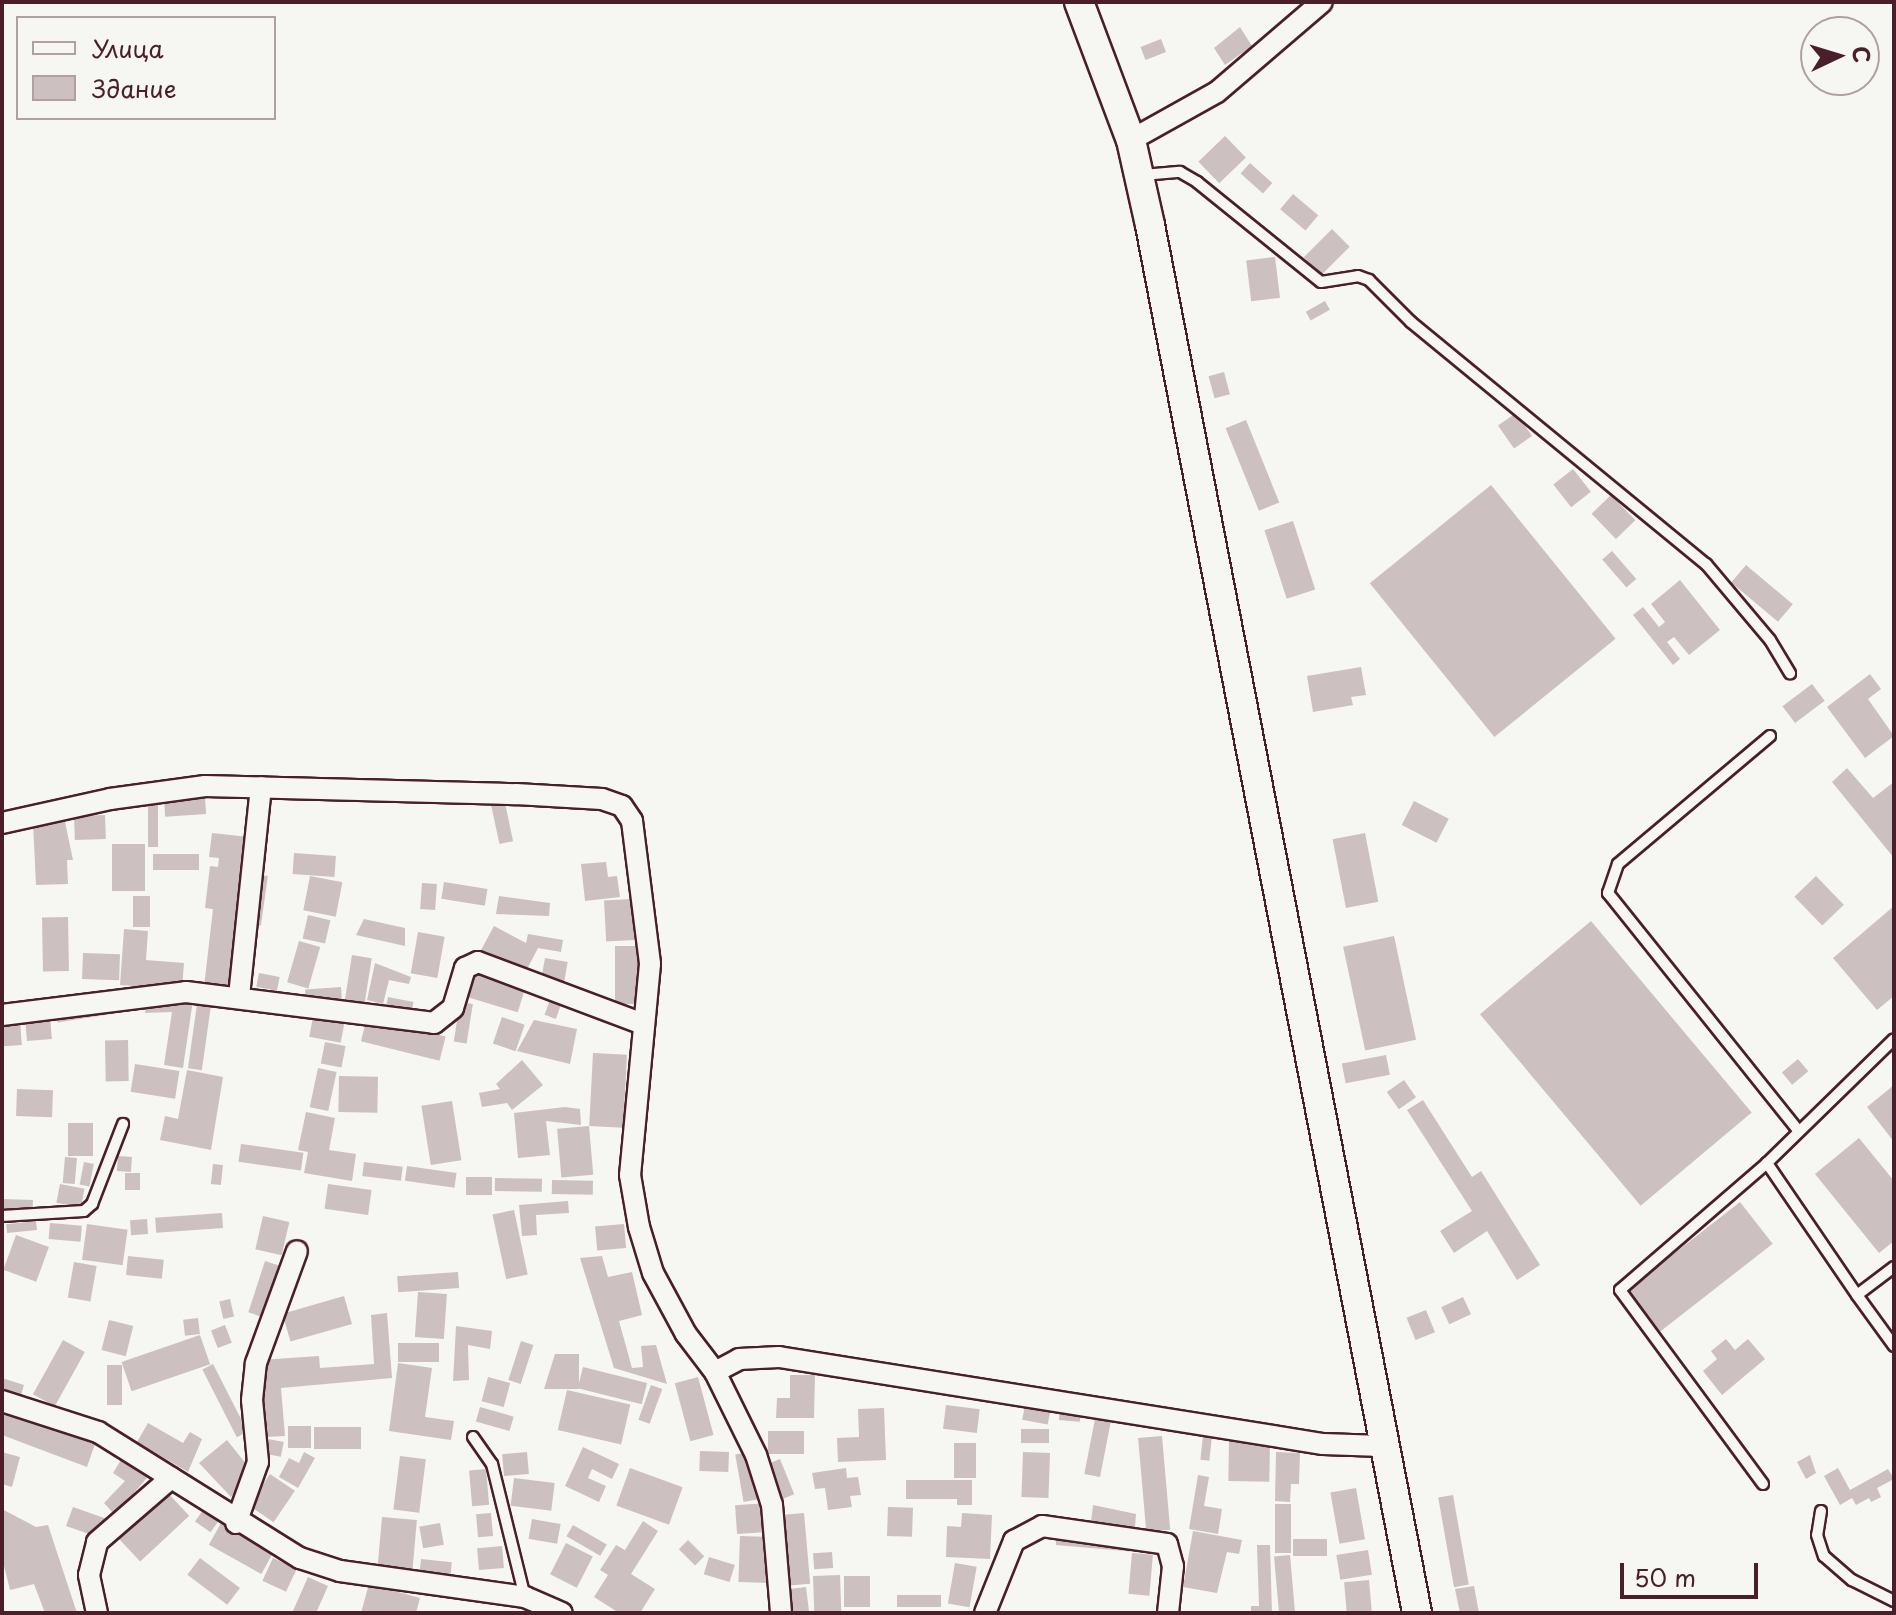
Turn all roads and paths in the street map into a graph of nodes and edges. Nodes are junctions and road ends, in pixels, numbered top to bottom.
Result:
1 (1079, 2) edge
2 (1322, 2) edge
3 (1131, 140) junction
4 (1138, 176) junction
5 (1790, 673) dead end
6 (1770, 736) dead end
7 (261, 787) junction
8 (2, 823) edge
9 (239, 996) junction
10 (2, 1015) edge
11 (643, 1024) junction
12 (1894, 1039) edge
13 (123, 1124) dead end
14 (1798, 1130) junction
15 (1767, 1163) junction
16 (2, 1216) edge
17 (297, 1251) dead end
18 (1894, 1267) edge
19 (1857, 1295) junction
20 (1894, 1346) edge
21 (715, 1372) junction
22 (2, 1401) edge
23 (473, 1437) dead end
24 (1382, 1446) junction
25 (171, 1478) junction
26 (1763, 1484) dead end
27 (1821, 1511) dead end
28 (236, 1523) junction
29 (525, 1597) junction
30 (1894, 1601) edge
31 (97, 1613) edge
32 (562, 1613) edge
33 (781, 1613) edge
34 (985, 1613) edge
35 (1168, 1613) edge
36 (1417, 1613) edge

1 - 3 main road
2 - 3 street
3 - 4 main road
4 - 5 lane
4 - 24 main road
6 - 14 lane
7 - 8 street
7 - 9 street
7 - 11 street
9 - 10 street
9 - 11 street
11 - 21 street
12 - 14 lane
13 - 16 lane
14 - 15 lane
15 - 19 lane
15 - 26 lane
17 - 28 street
18 - 19 lane
19 - 20 lane
21 - 24 street
21 - 33 street
22 - 25 street
23 - 29 lane
24 - 36 main road
25 - 28 street
25 - 31 street
27 - 30 lane
28 - 29 street
29 - 32 street
34 - 35 street

